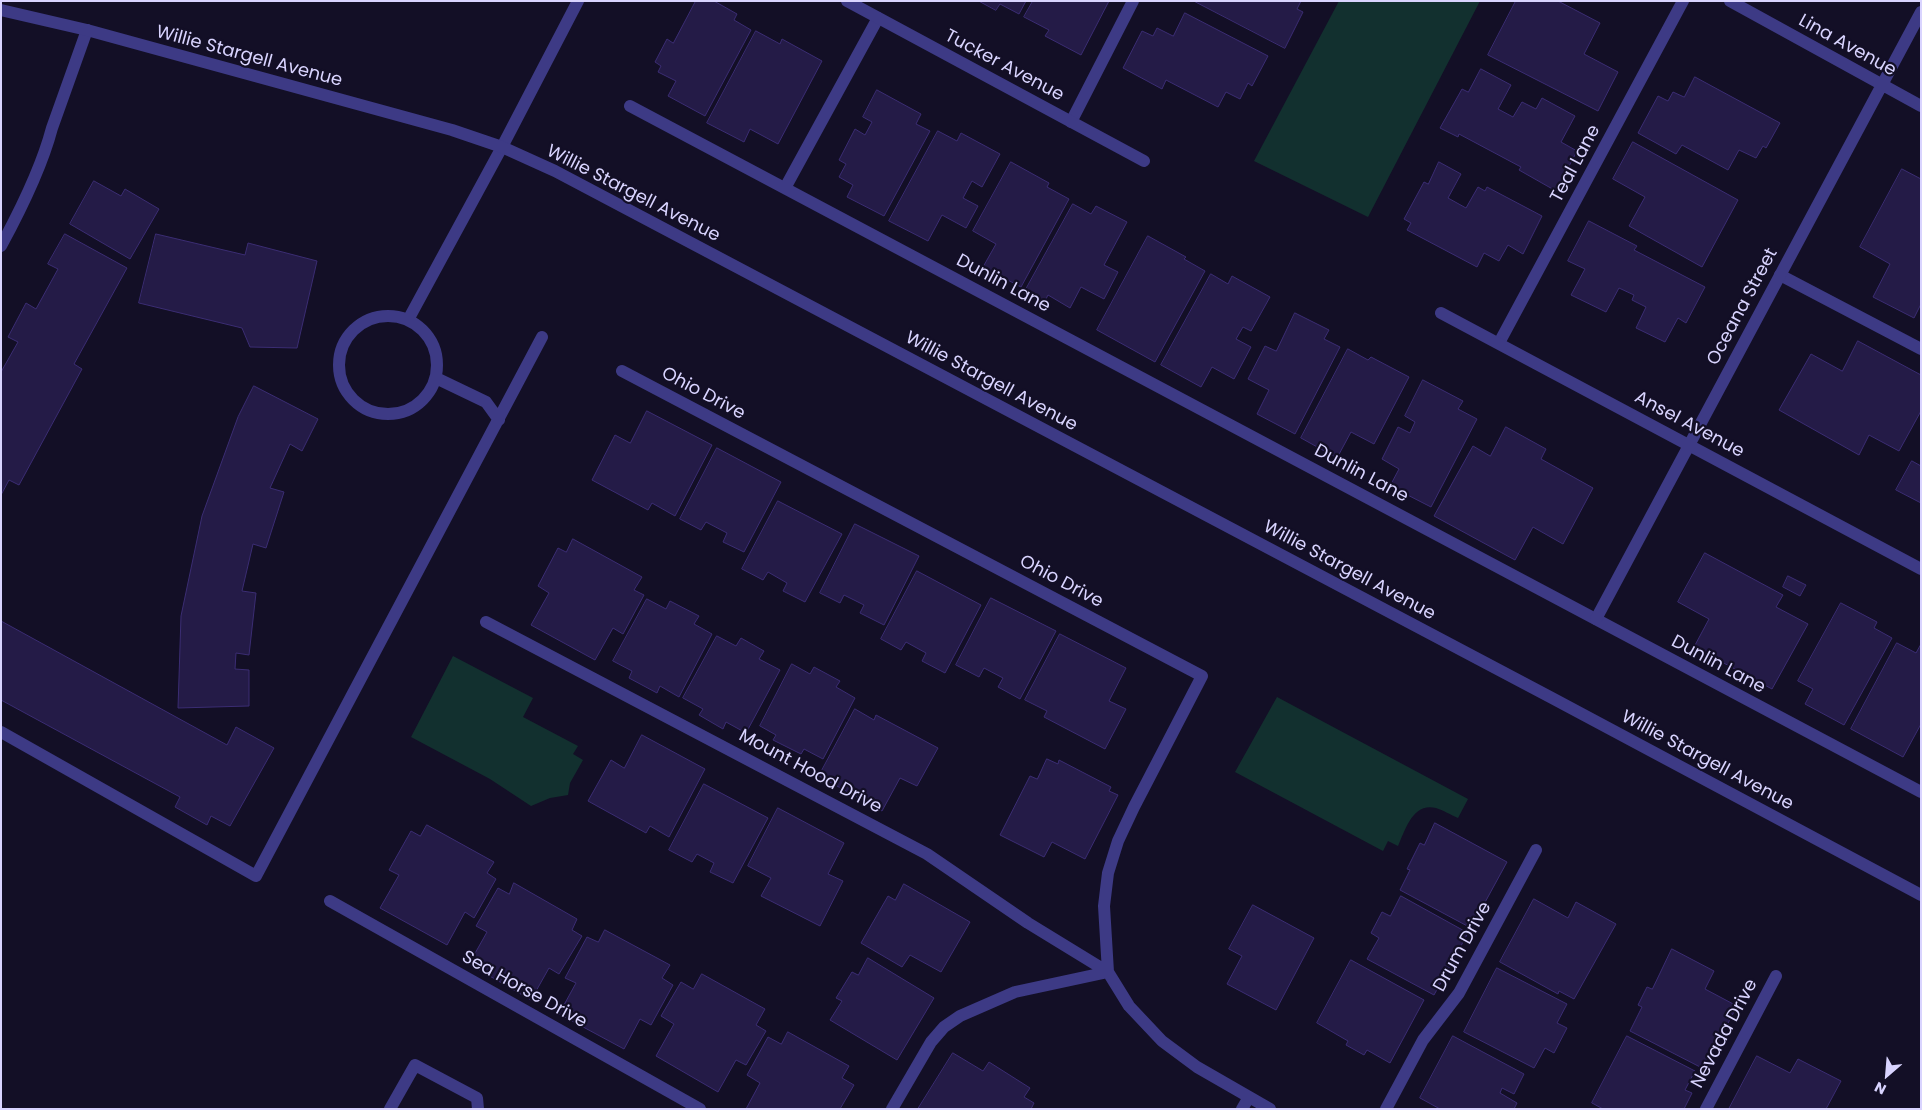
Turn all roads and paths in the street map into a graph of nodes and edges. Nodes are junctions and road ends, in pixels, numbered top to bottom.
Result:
1 (578, 1) edge
2 (847, 1) edge
3 (1133, 1) edge
4 (1684, 1) edge
5 (1730, 1) edge
6 (1, 10) edge
7 (1921, 12) edge
8 (878, 18) junction
9 (87, 30) junction
10 (1881, 85) junction
11 (630, 106) dead end
12 (1921, 106) edge
13 (1071, 122) junction
14 (502, 147) junction
15 (1144, 160) dead end
16 (785, 188) junction
17 (1, 246) edge
18 (1780, 274) junction
19 (1441, 312) dead end
20 (408, 320) junction
21 (542, 337) dead end
22 (1499, 343) junction
23 (1921, 349) edge
24 (622, 371) dead end
25 (436, 378) junction
26 (499, 420) junction
27 (1689, 444) junction
28 (1921, 569) edge
29 (1596, 619) junction
30 (486, 622) dead end
31 (1, 732) edge
32 (1921, 792) edge
33 (1536, 850) dead end
34 (1921, 895) edge
35 (330, 901) dead end
36 (1108, 972) junction
37 (1776, 976) dead end
38 (1249, 1097) junction
39 (390, 1109) edge
40 (478, 1109) edge
41 (700, 1109) edge
42 (892, 1109) edge
43 (1242, 1109) edge
44 (1270, 1109) edge
45 (1386, 1109) edge
46 (1706, 1109) edge

1 - 14 street
2 - 8 street, Tucker Avenue
3 - 13 street
4 - 22 street, Teal Lane
5 - 10 street, Lina Avenue
6 - 9 street, Willie Stargell Avenue
7 - 10 street, Oceana Street
8 - 13 street, Tucker Avenue
8 - 16 street
9 - 14 street, Willie Stargell Avenue
9 - 17 street
10 - 12 street, Lina Avenue
10 - 18 street, Oceana Street
11 - 16 street, Dunlin Lane
13 - 15 street, Tucker Avenue
14 - 20 street
14 - 34 street, Willie Stargell Avenue
16 - 29 street, Dunlin Lane
18 - 23 street
18 - 27 street, Oceana Street
19 - 22 street, Ansel Avenue
20 - 25 street
20 - 25 street
21 - 26 street
22 - 27 street, Ansel Avenue
24 - 36 street, Ohio Drive
25 - 26 street
26 - 31 street
27 - 28 street, Ansel Avenue
27 - 29 street, Oceana Street
29 - 32 street, Dunlin Lane
30 - 36 street, Mount Hood Drive
33 - 45 street, Drum Drive
35 - 41 street, Sea Horse Drive
36 - 38 street
36 - 42 street
37 - 46 street, Nevada Drive
38 - 43 street
38 - 44 street
39 - 40 street

